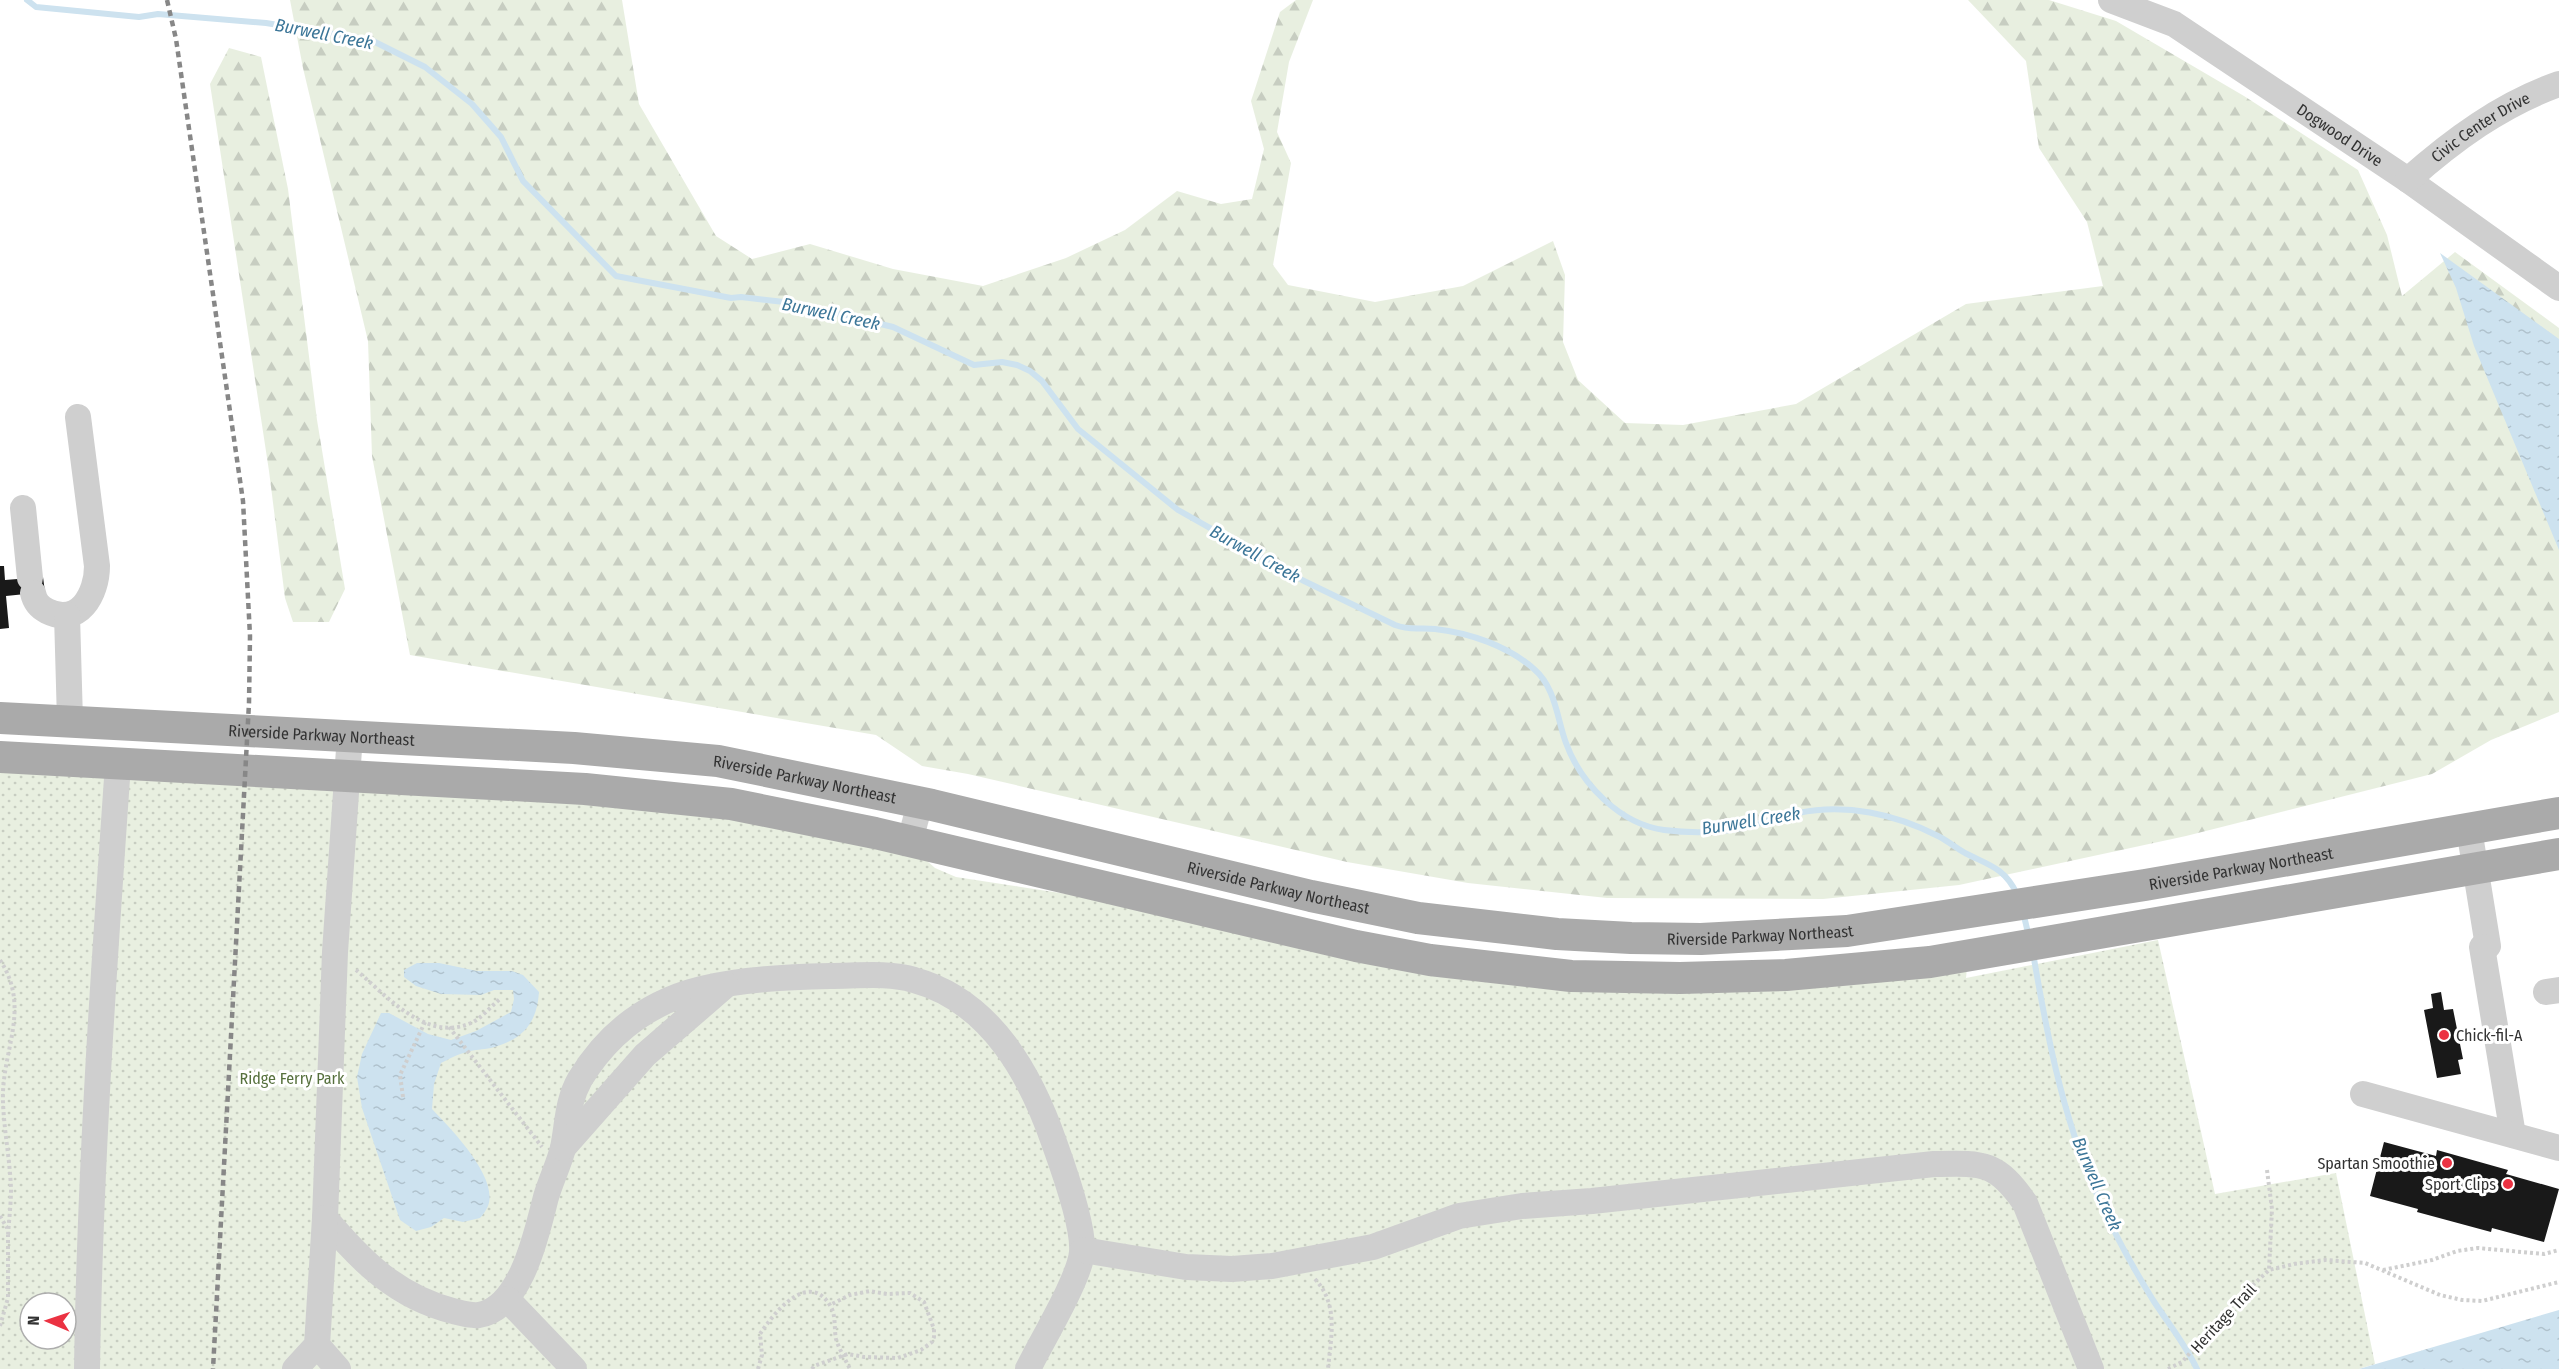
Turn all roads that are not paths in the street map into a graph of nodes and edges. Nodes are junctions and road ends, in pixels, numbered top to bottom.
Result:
1 (2111, 0) edge
2 (2559, 84) edge
3 (2408, 180) junction
4 (2559, 288) edge
5 (78, 417) dead end
6 (23, 508) dead end
7 (67, 615) junction
8 (0, 718) edge
9 (70, 721) junction
10 (350, 735) junction
11 (0, 757) edge
12 (118, 764) junction
13 (348, 776) junction
14 (920, 803) junction
15 (2559, 813) edge
16 (2469, 829) junction
17 (910, 842) junction
18 (2559, 854) edge
19 (2476, 869) junction
20 (2559, 869) edge
21 (726, 985) junction
22 (2363, 1094) dead end
23 (2513, 1135) junction
24 (2559, 1148) edge
25 (560, 1157) junction
26 (325, 1218) junction
27 (1083, 1250) junction
28 (507, 1299) junction
29 (317, 1345) junction
30 (87, 1369) edge
31 (296, 1369) edge
32 (338, 1369) edge
33 (574, 1369) edge
34 (1028, 1369) edge
35 (2091, 1369) edge

1 - 3 street, Dogwood Drive
2 - 3 street, Civic Center Drive
3 - 4 street, Dogwood Drive
5 - 7 street
6 - 7 street
7 - 9 street
8 - 9 main road, Riverside Parkway Northeast
9 - 10 main road, Riverside Parkway Northeast
10 - 13 street
10 - 14 main road, Riverside Parkway Northeast
11 - 12 main road
12 - 13 main road
12 - 30 street
13 - 17 main road
13 - 26 street
14 - 16 main road, Riverside Parkway Northeast
14 - 17 street
15 - 16 main road, Riverside Parkway Northeast
16 - 19 street
17 - 19 main road
18 - 19 main road
19 - 20 main road
19 - 23 street
21 - 25 street
21 - 25 street
21 - 27 street
22 - 23 street
23 - 24 street
25 - 28 street
26 - 28 street
26 - 29 street
27 - 34 street
27 - 35 street
28 - 33 street
29 - 31 street
29 - 32 street

